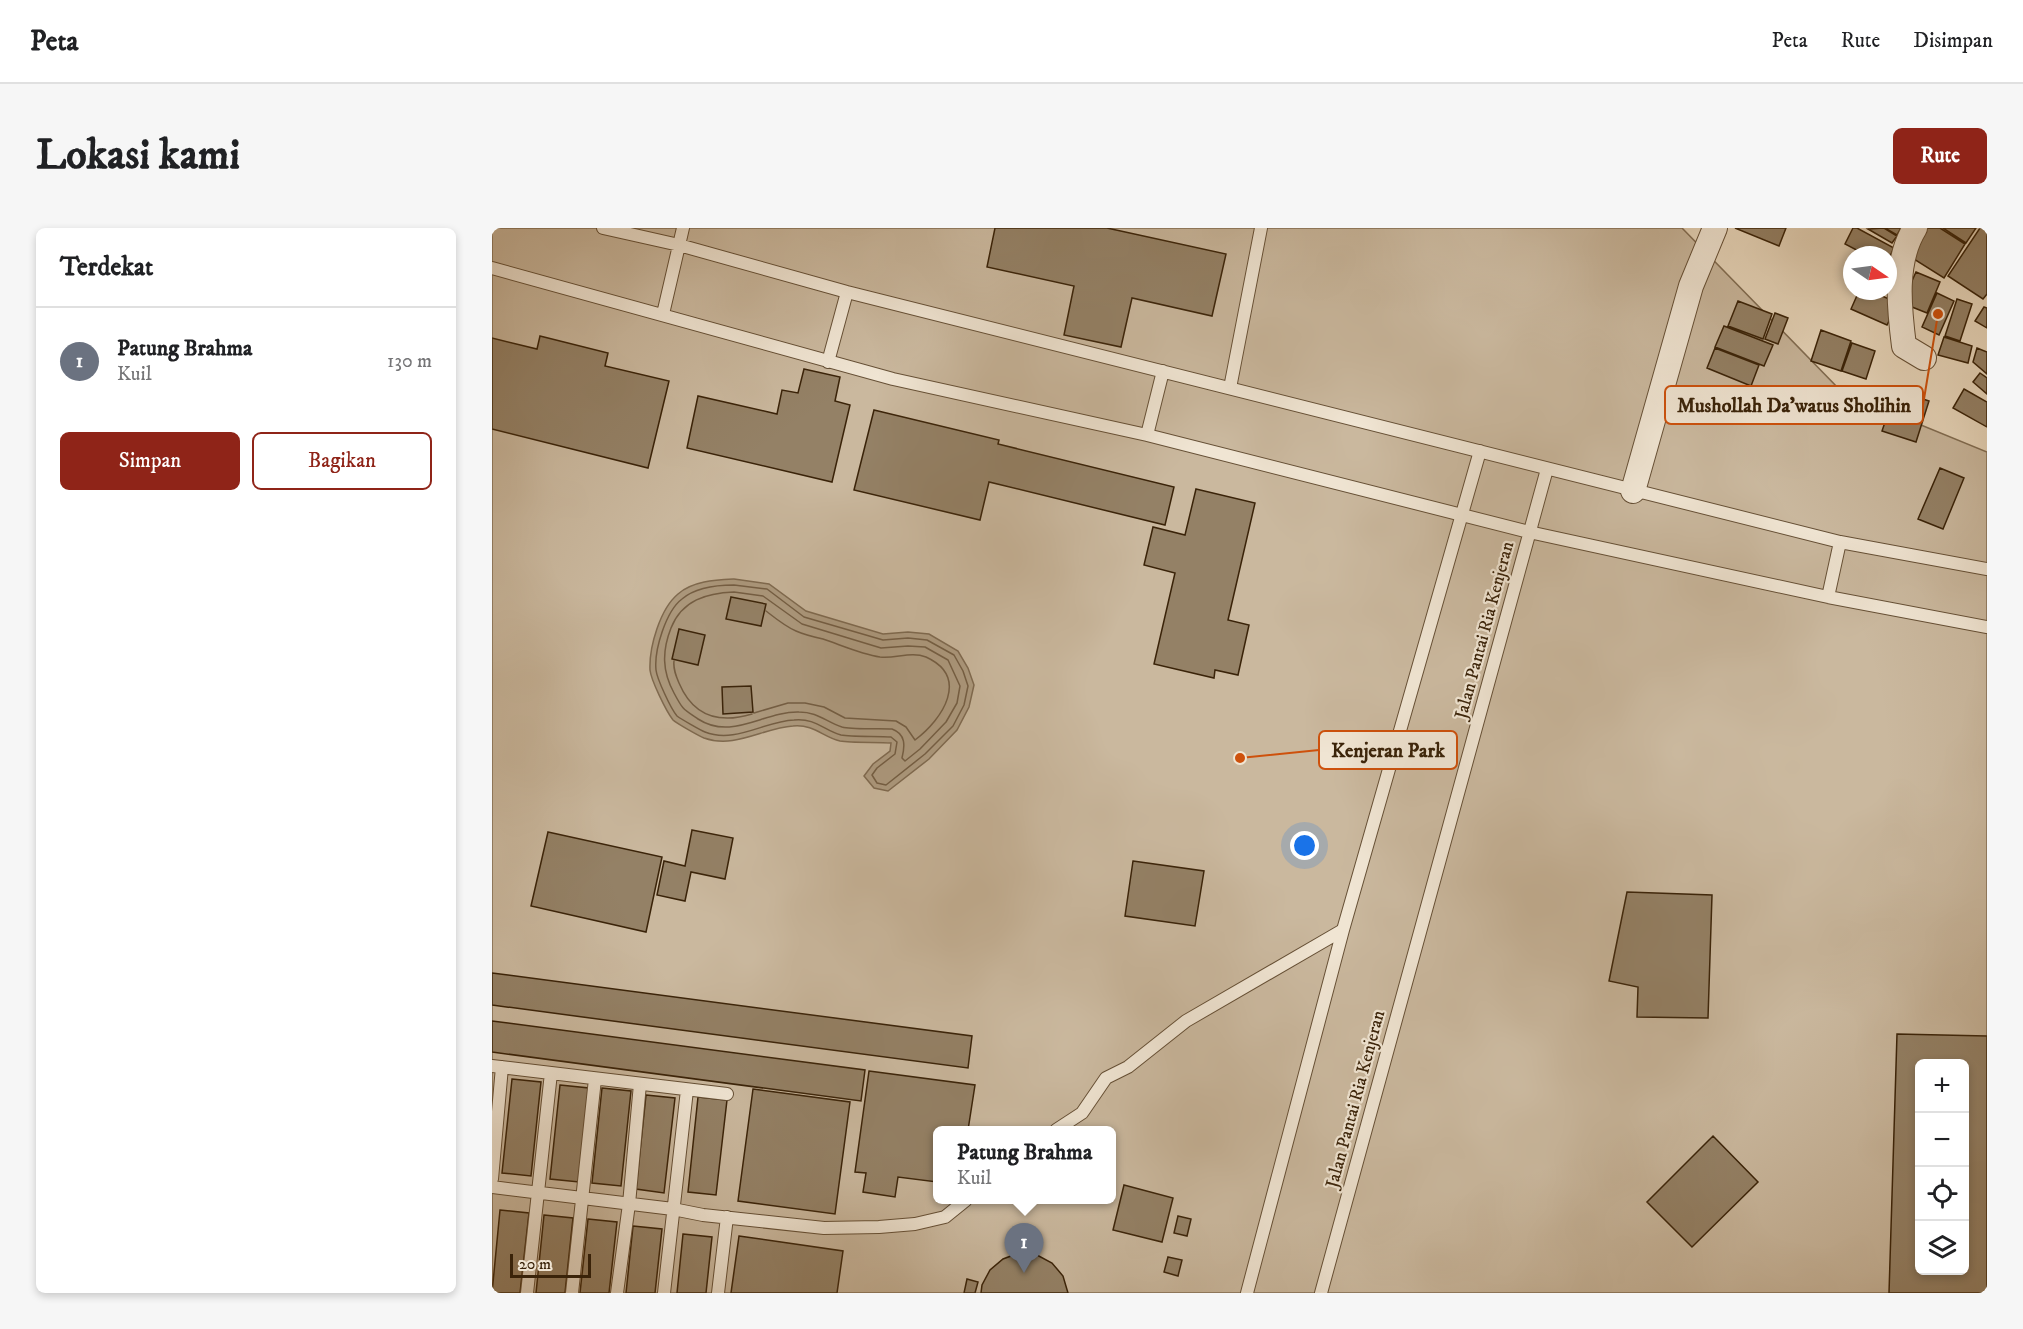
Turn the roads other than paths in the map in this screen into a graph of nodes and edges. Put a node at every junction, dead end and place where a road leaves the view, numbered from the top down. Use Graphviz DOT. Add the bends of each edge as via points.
graph roads {
  1 [pos="603,228"];
  2 [pos="683,228"];
  3 [pos="1261,228"];
  4 [pos="1715,228"];
  5 [pos="1915,228"];
  6 [pos="679,245"];
  7 [pos="492,268"];
  8 [pos="847,292"];
  9 [pos="663,314"];
  10 [pos="1923,358"];
  11 [pos="828,362"];
  12 [pos="1163,371"];
  13 [pos="1230,388"];
  14 [pos="1147,435"];
  15 [pos="1480,451"];
  16 [pos="1547,470"];
  17 [pos="1633,491"];
  18 [pos="1461,514"];
  19 [pos="1529,532"];
  20 [pos="1839,542"];
  21 [pos="1987,569"];
  22 [pos="1828,597"];
  23 [pos="1987,627"];
  24 [pos="1343,930"];
  25 [pos="497,1066"];
  26 [pos="551,1073"];
  27 [pos="595,1079"];
  28 [pos="640,1084"];
  29 [pos="687,1090"];
  30 [pos="727,1094"];
  31 [pos="1063,1126"];
  32 [pos="492,1179"];
  33 [pos="492,1187"];
  34 [pos="539,1192"];
  35 [pos="582,1197"];
  36 [pos="629,1204"];
  37 [pos="961,1204"];
  38 [pos="673,1209"];
  39 [pos="727,1217"];
  40 [pos="527,1293"];
  41 [pos="572,1293"];
  42 [pos="617,1293"];
  43 [pos="664,1293"];
  44 [pos="718,1293"];
  45 [pos="1247,1293"];
  46 [pos="1321,1293"];
  1 -- 6 [label="lane"];
  2 -- 6 [label="lane"];
  3 -- 13 [label="lane"];
  4 -- 17 [label="street" via="1691,286"];
  5 -- 10 [label="street" via="1902,255 1900,321 1904,346"];
  6 -- 8 [label="lane"];
  6 -- 9 [label="lane"];
  7 -- 9 [label="lane"];
  8 -- 11 [label="lane"];
  8 -- 12 [label="lane"];
  9 -- 11 [label="lane"];
  11 -- 14 [label="lane"];
  12 -- 13 [label="lane"];
  12 -- 14 [label="lane"];
  13 -- 15 [label="lane"];
  14 -- 18 [label="lane"];
  15 -- 16 [label="lane"];
  15 -- 18 [label="lane"];
  16 -- 17 [label="lane"];
  16 -- 19 [label="lane"];
  17 -- 20 [label="lane"];
  18 -- 19 [label="lane"];
  18 -- 24 [label="lane"];
  19 -- 22 [label="lane, Jalan Pantai Ria Kenjeran"];
  19 -- 46 [label="lane, Jalan Pantai Ria Kenjeran"];
  20 -- 21 [label="lane"];
  20 -- 22 [label="lane"];
  22 -- 23 [label="lane, Jalan Pantai Ria Kenjeran"];
  24 -- 31 [label="lane" via="1186,1022 1128,1068 1106,1078 1082,1113"];
  24 -- 45 [label="lane"];
  25 -- 26 [label="lane"];
  25 -- 32 [label="lane"];
  26 -- 27 [label="lane"];
  26 -- 34 [label="lane"];
  27 -- 28 [label="lane"];
  27 -- 35 [label="lane"];
  28 -- 29 [label="lane"];
  28 -- 36 [label="lane"];
  29 -- 30 [label="lane"];
  29 -- 38 [label="lane"];
  33 -- 34 [label="lane"];
  34 -- 35 [label="lane"];
  34 -- 40 [label="lane"];
  35 -- 36 [label="lane"];
  35 -- 41 [label="lane"];
  36 -- 38 [label="lane"];
  36 -- 42 [label="lane"];
  37 -- 39 [label="lane" via="945,1216 879,1227 824,1228"];
  38 -- 39 [label="lane"];
  38 -- 43 [label="lane"];
  39 -- 44 [label="lane"];
}
